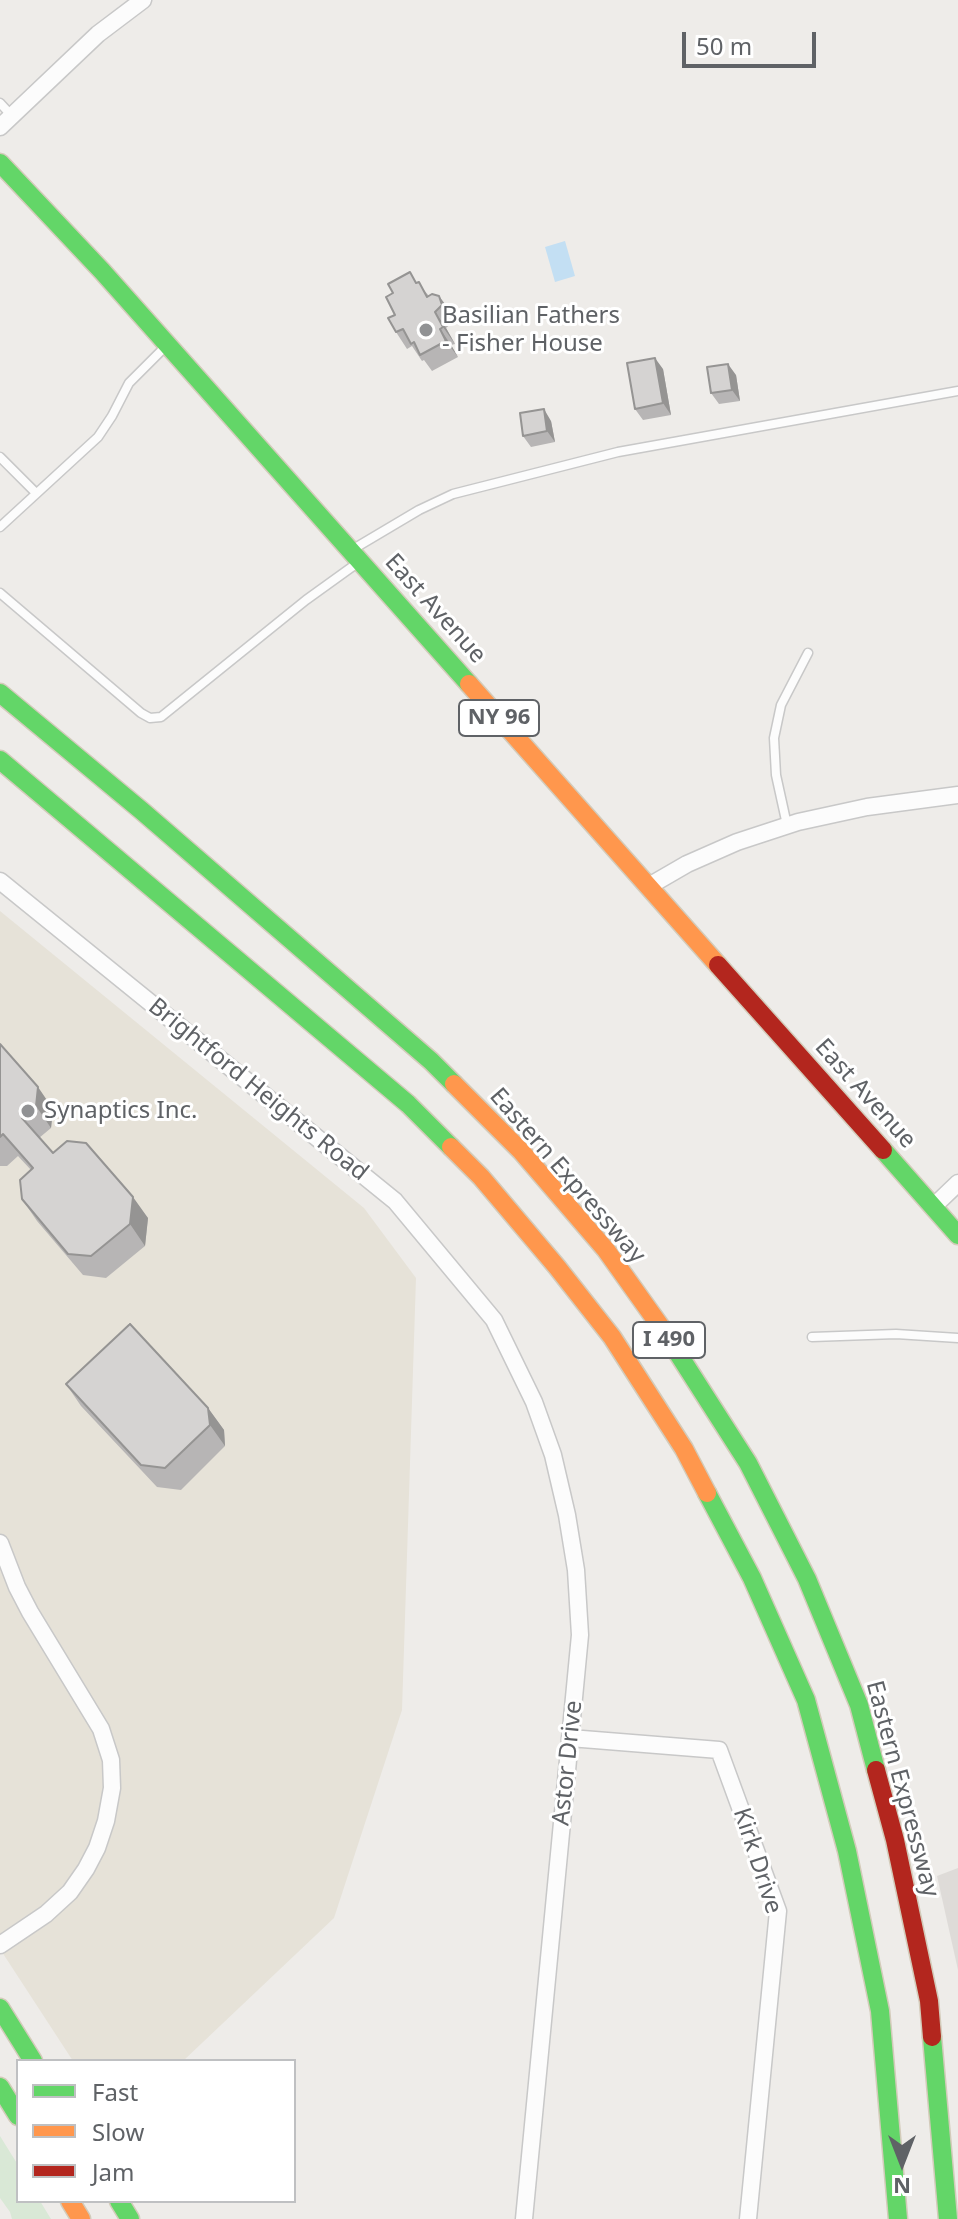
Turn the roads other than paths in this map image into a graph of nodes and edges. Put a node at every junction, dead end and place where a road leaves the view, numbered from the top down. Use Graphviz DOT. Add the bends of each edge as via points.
graph roads {
  1 [pos="143,0"];
  2 [pos="0,103"];
  3 [pos="6,121"];
  4 [pos="0,163"];
  5 [pos="167,345"];
  6 [pos="958,391"];
  7 [pos="0,457"];
  8 [pos="36,493"];
  9 [pos="0,527"];
  10 [pos="355,556"];
  11 [pos="0,593"];
  12 [pos="808,653"];
  13 [pos="0,693"];
  14 [pos="0,760"];
  15 [pos="958,795"];
  16 [pos="787,826"];
  17 [pos="0,881"];
  18 [pos="649,886"];
  19 [pos="958,1183"];
  20 [pos="934,1206"];
  21 [pos="958,1235"];
  22 [pos="494,1320"];
  23 [pos="812,1337"];
  24 [pos="958,1338"];
  25 [pos="0,1543"];
  26 [pos="570,1738"];
  27 [pos="0,1945"];
  28 [pos="0,2008"];
  29 [pos="32,2059"];
  30 [pos="0,2087"];
  31 [pos="16,2113"];
  32 [pos="898,2218"];
  33 [pos="524,2219"];
  34 [pos="748,2219"];
  35 [pos="948,2219"];
  1 -- 3 [label="street" via="98,34"];
  2 -- 3 [label="lane"];
  4 -- 5 [label="main road, East Avenue / NY 96"];
  5 -- 8 [label="lane" via="129,383 98,437"];
  5 -- 10 [label="main road, East Avenue / NY 96"];
  6 -- 10 [label="lane" via="618,452 453,494 419,510"];
  7 -- 8 [label="lane"];
  8 -- 9 [label="lane"];
  10 -- 11 [label="lane" via="161,717 141,713"];
  10 -- 18 [label="main road, East Avenue / NY 96"];
  12 -- 16 [label="lane" via="781,705 774,738"];
  13 -- 35 [label="main road, Eastern Expressway / I 490" via="431,1061 521,1151 606,1250 748,1463 807,1579 859,1705 895,1840 929,2001"];
  14 -- 32 [label="main road, I 490" via="396,1094 481,1177 612,1337 684,1449 752,1578 806,1700 847,1851 880,2011"];
  15 -- 16 [label="street" via="867,807"];
  16 -- 18 [label="street" via="699,858"];
  17 -- 22 [label="street, Brightford Heights Road" via="395,1201"];
  18 -- 20 [label="main road, East Avenue / NY 96"];
  19 -- 20 [label="street"];
  20 -- 21 [label="main road, East Avenue / NY 96"];
  22 -- 26 [label="street, Astor Drive" via="534,1402 567,1515 580,1635"];
  23 -- 24 [label="lane"];
  25 -- 27 [label="street" via="30,1612 101,1729 111,1760 112,1788 97,1848 78,1881 46,1914"];
  26 -- 33 [label="street, Astor Drive"];
  26 -- 34 [label="street, Kirk Drive" via="719,1750 778,1911"];
  28 -- 29 [label="main road"];
  30 -- 31 [label="main road"];
}
